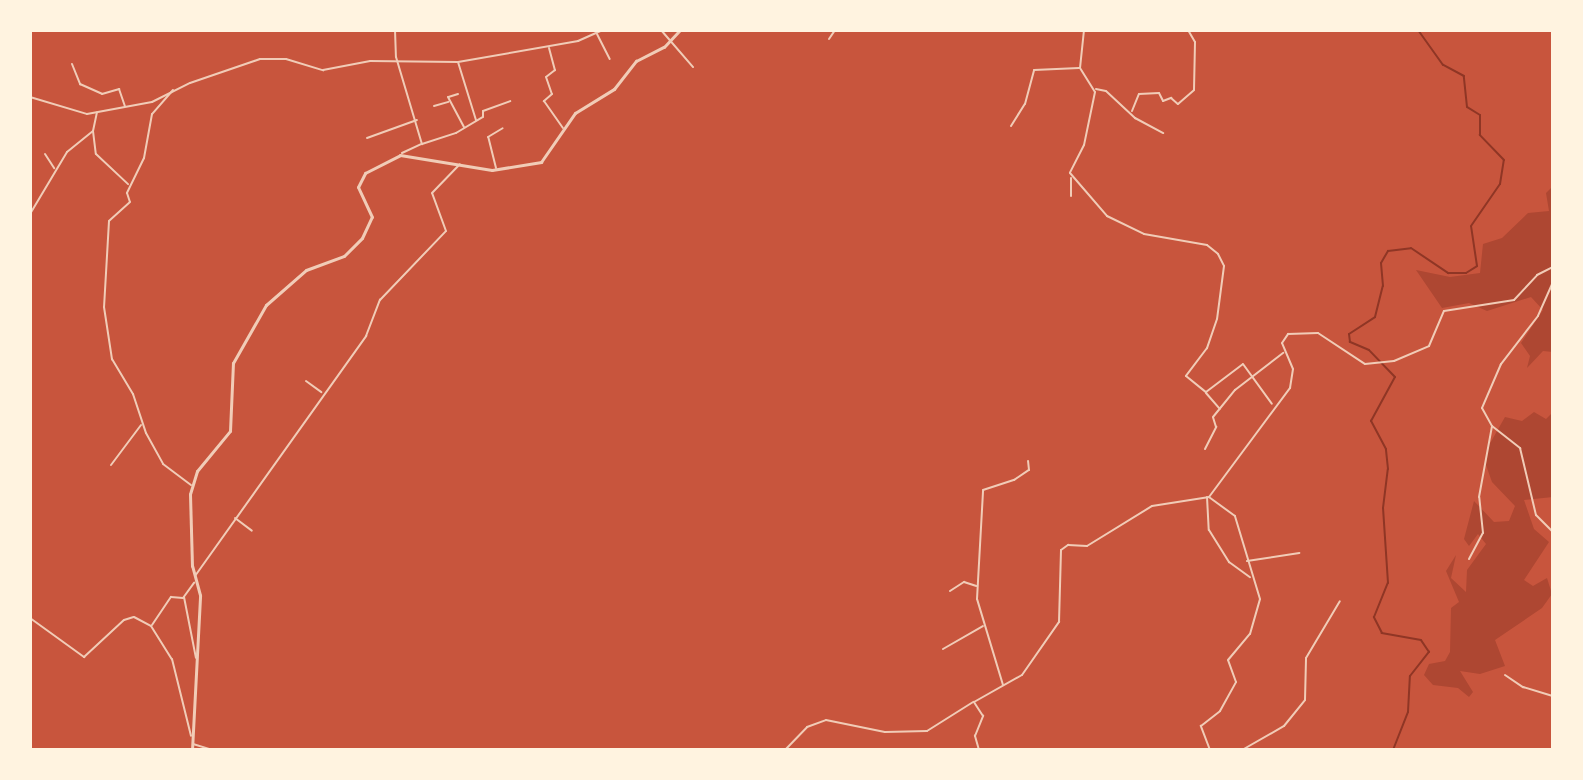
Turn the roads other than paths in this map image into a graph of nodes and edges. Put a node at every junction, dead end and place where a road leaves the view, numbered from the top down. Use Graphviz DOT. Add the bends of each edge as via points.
graph roads {
  1 [pos="395,30"];
  2 [pos="603,30"];
  3 [pos="661,30"];
  4 [pos="680,30"];
  5 [pos="835,30"];
  6 [pos="1084,30"];
  7 [pos="1188,30"];
  8 [pos="597,33"];
  9 [pos="829,39"];
  10 [pos="669,41"];
  11 [pos="549,47"];
  12 [pos="610,59"];
  13 [pos="458,62"];
  14 [pos="72,64"];
  15 [pos="400,64"];
  16 [pos="693,67"];
  17 [pos="1080,68"];
  18 [pos="1095,89"];
  19 [pos="173,90"];
  20 [pos="458,94"];
  21 [pos="30,97"];
  22 [pos="510,101"];
  23 [pos="450,102"];
  24 [pos="125,106"];
  25 [pos="434,106"];
  26 [pos="454,110"];
  27 [pos="97,111"];
  28 [pos="1132,111"];
  29 [pos="447,113"];
  30 [pos="418,120"];
  31 [pos="477,121"];
  32 [pos="1011,126"];
  33 [pos="465,128"];
  34 [pos="503,128"];
  35 [pos="564,129"];
  36 [pos="93,131"];
  37 [pos="1163,133"];
  38 [pos="367,138"];
  39 [pos="422,144"];
  40 [pos="45,154"];
  41 [pos="393,157"];
  42 [pos="460,164"];
  43 [pos="55,169"];
  44 [pos="496,170"];
  45 [pos="1073,176"];
  46 [pos="130,185"];
  47 [pos="32,195"];
  48 [pos="1071,196"];
  49 [pos="37,199"];
  50 [pos="30,214"];
  51 [pos="1553,267"];
  52 [pos="1553,282"];
  53 [pos="1284,352"];
  54 [pos="1251,379"];
  55 [pos="306,381"];
  56 [pos="1206,392"];
  57 [pos="322,393"];
  58 [pos="1273,405"];
  59 [pos="1220,409"];
  60 [pos="142,423"];
  61 [pos="1492,426"];
  62 [pos="1205,449"];
  63 [pos="1028,461"];
  64 [pos="111,465"];
  65 [pos="192,486"];
  66 [pos="1208,497"];
  67 [pos="234,517"];
  68 [pos="252,531"];
  69 [pos="1553,532"];
  70 [pos="1299,553"];
  71 [pos="1469,559"];
  72 [pos="1246,561"];
  73 [pos="1251,578"];
  74 [pos="195,579"];
  75 [pos="977,586"];
  76 [pos="950,591"];
  77 [pos="184,597"];
  78 [pos="1340,601"];
  79 [pos="30,618"];
  80 [pos="151,626"];
  81 [pos="983,626"];
  82 [pos="943,649"];
  83 [pos="197,659"];
  84 [pos="1505,675"];
  85 [pos="1004,686"];
  86 [pos="1553,696"];
  87 [pos="974,702"];
  88 [pos="192,743"];
  89 [pos="192,750"];
  90 [pos="213,750"];
  91 [pos="785,750"];
  92 [pos="979,750"];
  93 [pos="1210,750"];
  94 [pos="1242,750"];
  1 -- 15 [label="street"];
  2 -- 8 [label="street"];
  3 -- 10 [label="street"];
  4 -- 10 [label="street"];
  5 -- 9 [label="street"];
  6 -- 17 [label="street"];
  7 -- 28 [label="street" via="1195,42 1194,90 1175,104 1171,98 1163,101 1159,93 1139,94"];
  8 -- 11 [label="street"];
  8 -- 12 [label="street"];
  10 -- 16 [label="street"];
  10 -- 35 [label="street" via="636,61 618,85 583,106"];
  11 -- 13 [label="street"];
  11 -- 35 [label="street" via="555,70 546,77 552,94 544,101"];
  13 -- 15 [label="street"];
  13 -- 31 [label="street"];
  14 -- 24 [label="street" via="80,84 102,94 121,91"];
  15 -- 19 [label="street" via="370,61 323,70 265,59"];
  15 -- 30 [label="street"];
  17 -- 18 [label="street"];
  17 -- 32 [label="street" via="1034,70 1025,104"];
  18 -- 28 [label="street"];
  18 -- 45 [label="street" via="1084,145 1069,170"];
  19 -- 24 [label="street" via="152,102"];
  19 -- 46 [label="street" via="152,114 144,158"];
  20 -- 23 [label="street" via="449,95"];
  21 -- 27 [label="street" via="81,113"];
  22 -- 31 [label="street" via="483,111"];
  23 -- 25 [label="street"];
  23 -- 26 [label="street"];
  24 -- 27 [label="street"];
  26 -- 29 [label="street"];
  26 -- 33 [label="street"];
  27 -- 36 [label="street"];
  28 -- 37 [label="street"];
  30 -- 38 [label="street"];
  30 -- 39 [label="street"];
  31 -- 33 [label="street"];
  33 -- 39 [label="street"];
  34 -- 44 [label="street" via="488,137"];
  35 -- 44 [label="street" via="547,158"];
  36 -- 43 [label="street"];
  36 -- 46 [label="street" via="96,154"];
  39 -- 41 [label="street"];
  40 -- 43 [label="street"];
  41 -- 42 [label="street"];
  41 -- 65 [label="street" via="359,181 372,217 353,250 306,270 263,309 233,363 230,431 202,464"];
  42 -- 44 [label="street"];
  42 -- 57 [label="street" via="432,193 448,229 380,300 366,336"];
  43 -- 49 [label="street"];
  45 -- 48 [label="street"];
  45 -- 56 [label="street" via="1107,216 1149,236 1207,245 1223,259 1217,319 1207,348 1186,375"];
  46 -- 60 [label="street" via="130,202 109,221 106,231 104,307 112,359 133,394"];
  47 -- 49 [label="street"];
  49 -- 50 [label="street"];
  51 -- 53 [label="street" via="1514,300 1444,311 1429,346 1394,361 1348,357 1312,331 1288,334"];
  52 -- 61 [label="street" via="1538,316 1499,366 1482,407"];
  53 -- 54 [label="street"];
  53 -- 58 [label="street" via="1293,369 1292,383"];
  54 -- 56 [label="street" via="1241,363"];
  54 -- 58 [label="street"];
  54 -- 59 [label="street"];
  55 -- 57 [label="street"];
  56 -- 59 [label="street"];
  57 -- 67 [label="street"];
  58 -- 66 [label="street"];
  59 -- 62 [label="street"];
  60 -- 64 [label="street"];
  60 -- 65 [label="street" via="163,464"];
  61 -- 69 [label="street" via="1520,448 1536,515"];
  61 -- 71 [label="street" via="1479,497 1483,533"];
  63 -- 75 [label="street" via="1029,469 1014,480 983,490"];
  65 -- 74 [label="street" via="189,536"];
  66 -- 72 [label="street" via="1235,515"];
  66 -- 73 [label="street" via="1209,530 1229,562"];
  66 -- 85 [label="street" via="1152,506 1087,546 1064,547 1057,567 1059,622 1024,673"];
  67 -- 68 [label="street"];
  67 -- 74 [label="street"];
  70 -- 72 [label="street"];
  72 -- 73 [label="street"];
  73 -- 93 [label="street" via="1259,611 1240,651 1228,660 1237,678 1225,704 1201,726"];
  74 -- 77 [label="street"];
  74 -- 83 [label="street" via="200,595"];
  75 -- 76 [label="street" via="964,582"];
  75 -- 81 [label="street"];
  77 -- 80 [label="street" via="172,596"];
  77 -- 83 [label="street"];
  78 -- 94 [label="street" via="1306,658 1305,700 1284,726"];
  79 -- 80 [label="street" via="84,657 124,620 134,617"];
  80 -- 88 [label="street" via="172,659"];
  81 -- 82 [label="street"];
  81 -- 85 [label="street"];
  83 -- 88 [label="street"];
  84 -- 86 [label="street"];
  85 -- 87 [label="street"];
  87 -- 91 [label="street" via="927,731 888,732 826,720 807,727"];
  87 -- 92 [label="street" via="983,716 975,736"];
  88 -- 89 [label="street"];
  88 -- 90 [label="street"];
}
